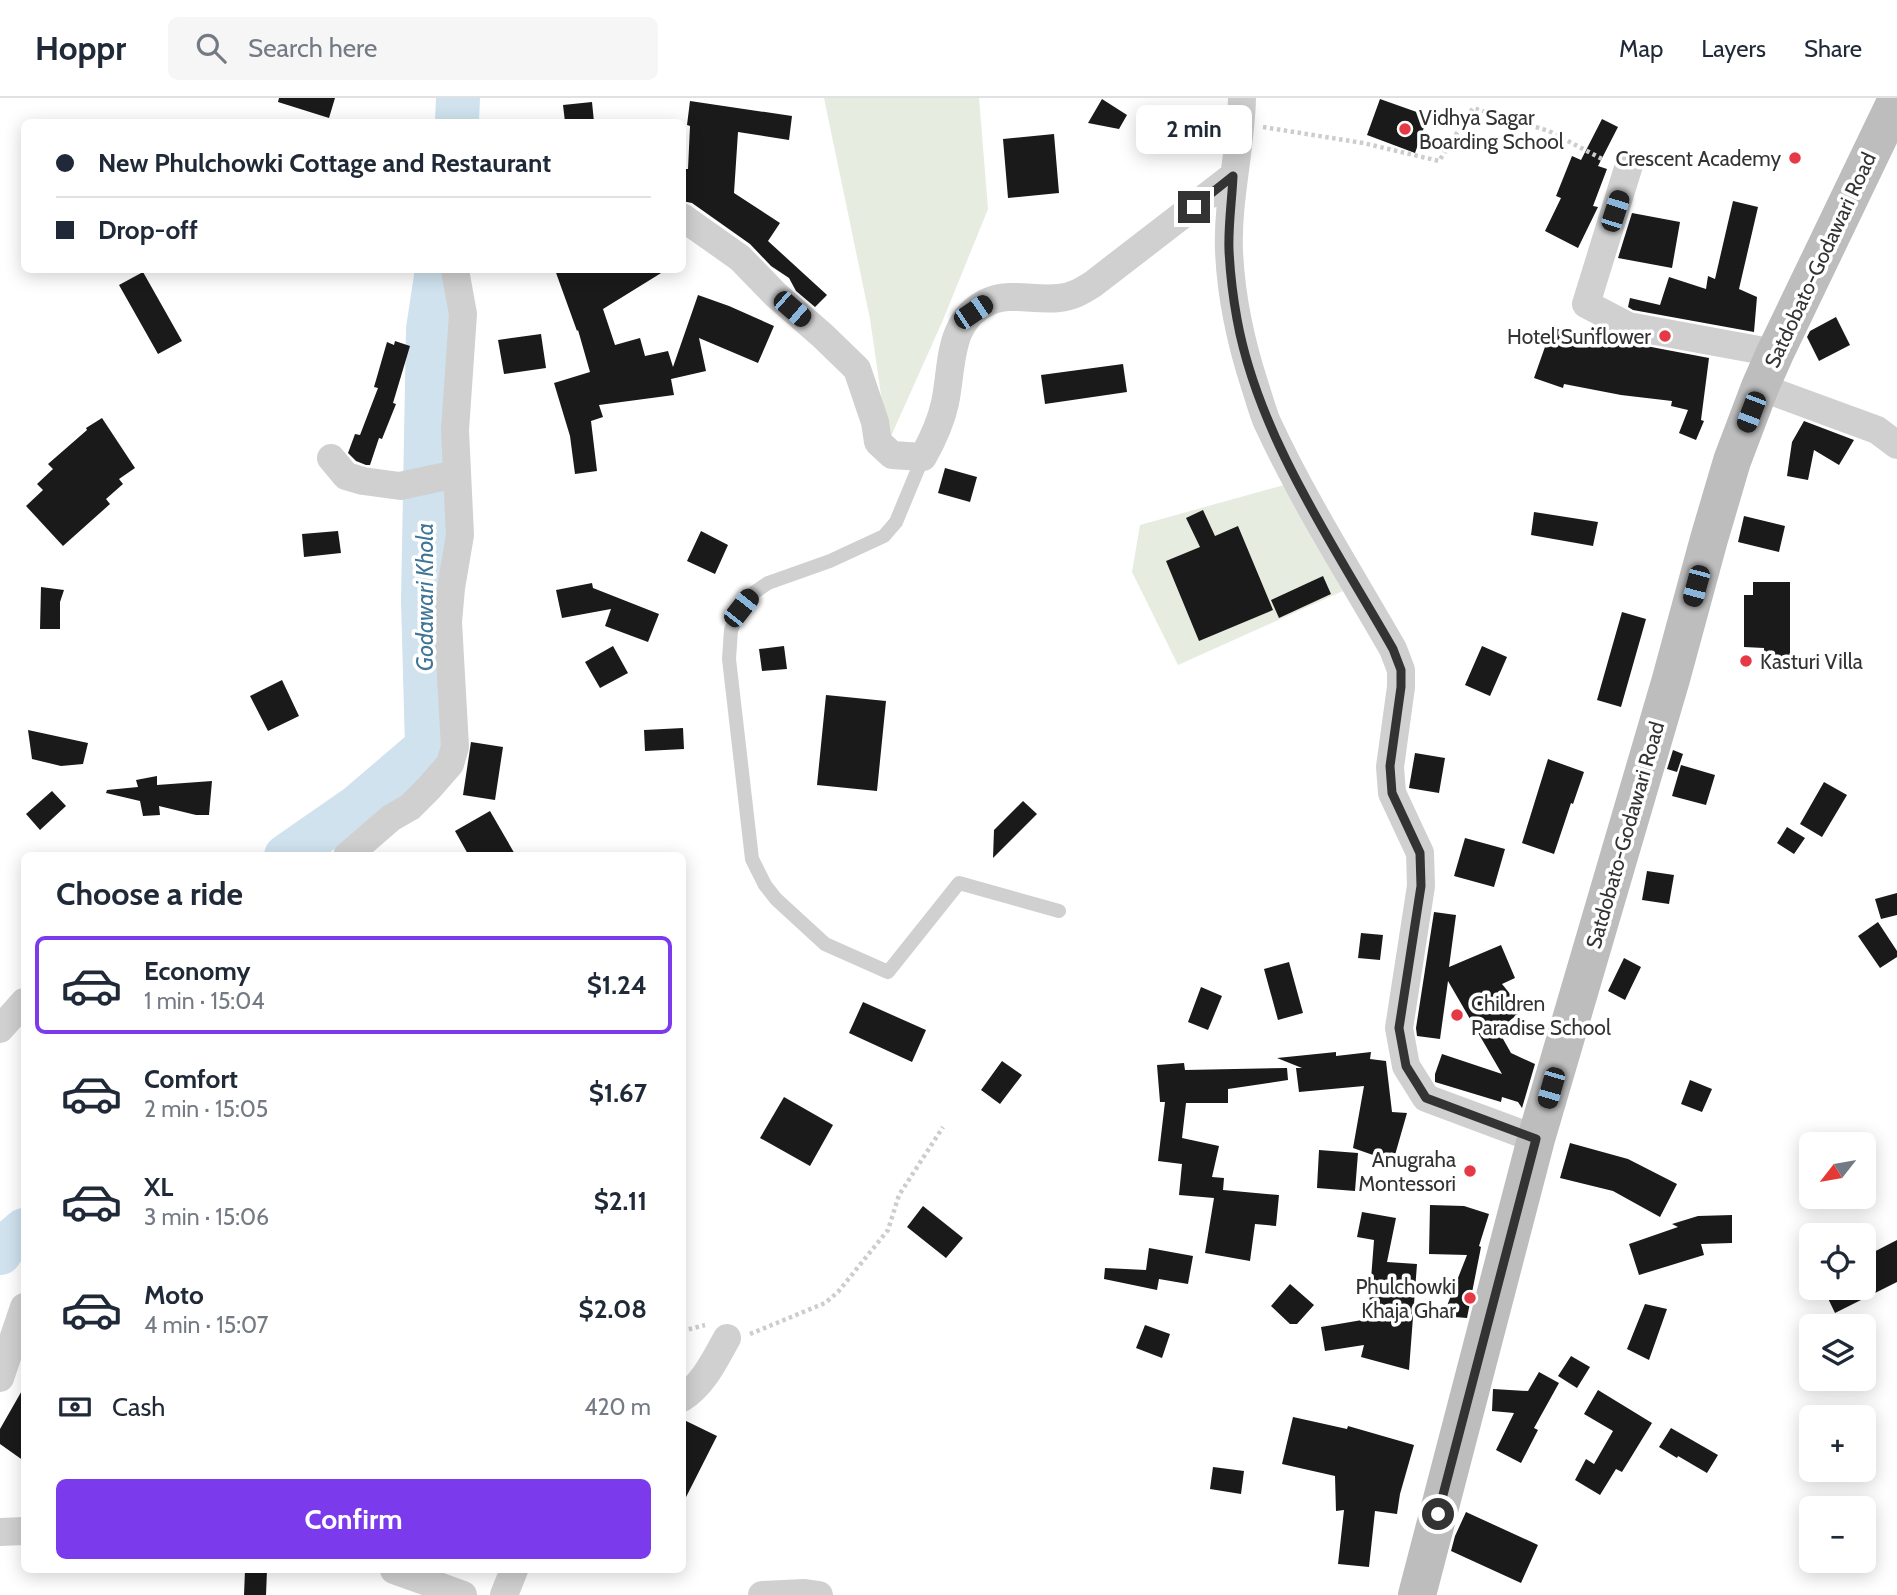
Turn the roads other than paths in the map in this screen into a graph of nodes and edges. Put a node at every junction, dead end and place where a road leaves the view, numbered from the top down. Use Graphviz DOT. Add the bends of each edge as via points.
graph roads {
  1 [pos="1897,99"];
  2 [pos="1242,111"];
  3 [pos="1629,165"];
  4 [pos="1233,176"];
  5 [pos="686,220"];
  6 [pos="456,273"];
  7 [pos="1767,370"];
  8 [pos="1897,445"];
  9 [pos="923,457"];
  10 [pos="331,458"];
  11 [pos="456,474"];
  12 [pos="352,852"];
  13 [pos="1059,911"];
  14 [pos="21,1005"];
  15 [pos="0,1029"];
  16 [pos="1536,1139"];
  17 [pos="21,1316"];
  18 [pos="727,1338"];
  19 [pos="0,1378"];
  20 [pos="686,1395"];
  21 [pos="21,1531"];
  22 [pos="0,1532"];
  23 [pos="402,1573"];
  24 [pos="513,1573"];
  25 [pos="463,1595"];
  26 [pos="504,1595"];
  27 [pos="762,1595"];
  28 [pos="819,1595"];
  29 [pos="1417,1595"];
  1 -- 7 [label="street, Satdobato-Godawari Road"];
  2 -- 4 [label="street"];
  3 -- 7 [label="street" via="1586,304 1628,326"];
  4 -- 9 [label="street" via="1076,294 1058,299 1004,297 973,312 958,330 944,405"];
  4 -- 16 [label="street" via="1229,250 1237,319 1266,420 1401,670 1390,766 1392,793 1420,853 1421,886 1399,1028 1406,1066 1426,1098"];
  5 -- 9 [label="street" via="740,258 858,369 878,442 892,455"];
  6 -- 11 [label="street" via="463,314"];
  7 -- 8 [label="street"];
  7 -- 16 [label="street, Satdobato-Godawari Road" via="1732,461"];
  9 -- 13 [label="lane" via="896,522 884,536 768,583 752,594 736,619 729,659 752,859 776,899 825,944 888,972 959,883"];
  10 -- 11 [label="street" via="346,476 400,486"];
  11 -- 12 [label="street" via="460,535 448,622 455,747 450,764 429,788"];
  14 -- 15 [label="street"];
  16 -- 29 [label="street, Satdobato-Godawari Road"];
  17 -- 19 [label="street"];
  18 -- 20 [label="street"];
  21 -- 22 [label="street"];
  23 -- 25 [label="street"];
  24 -- 26 [label="street"];
  27 -- 28 [label="street"];
}
